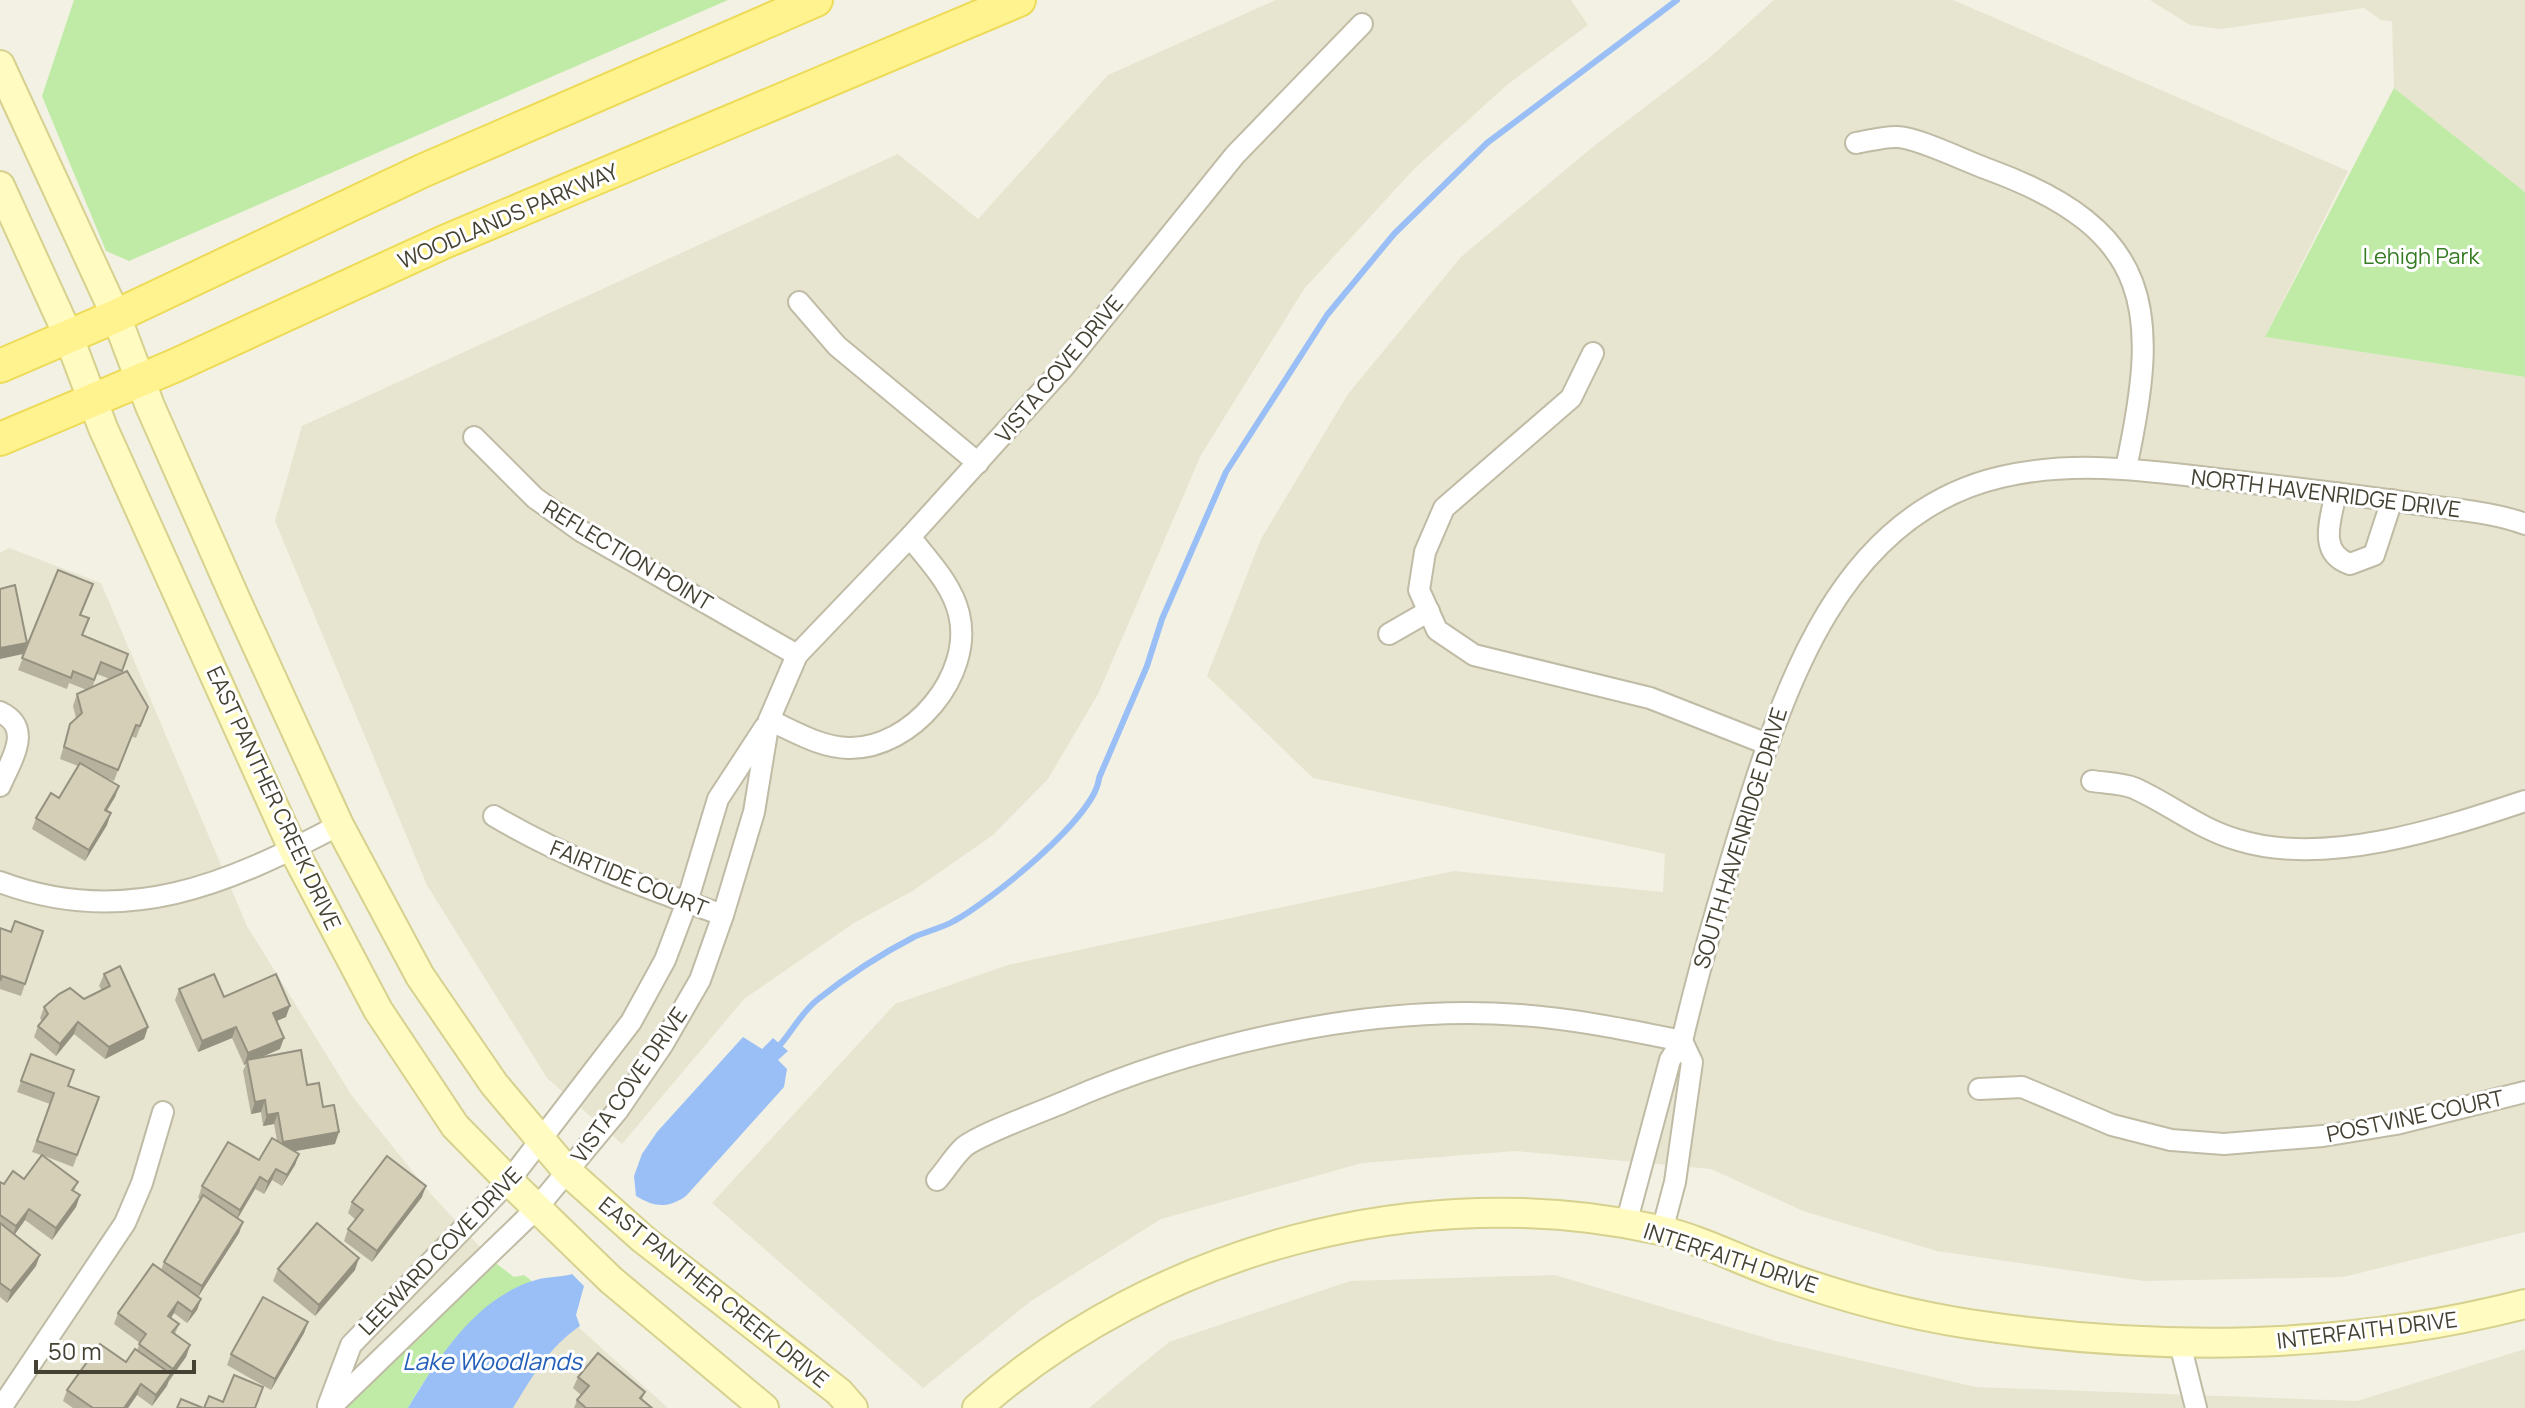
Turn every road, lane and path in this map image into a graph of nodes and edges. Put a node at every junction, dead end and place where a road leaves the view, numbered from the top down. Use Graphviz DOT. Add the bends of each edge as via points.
graph roads {
  1 [pos="816,0"];
  2 [pos="1019,0"];
  3 [pos="1362,24"];
  4 [pos="0,65"];
  5 [pos="1856,143"];
  6 [pos="0,186"];
  7 [pos="799,302"];
  8 [pos="116,316"];
  9 [pos="68,335"];
  10 [pos="1593,353"];
  11 [pos="0,366"];
  12 [pos="140,380"];
  13 [pos="92,400"];
  14 [pos="474,437"];
  15 [pos="0,439"];
  16 [pos="978,463"];
  17 [pos="2126,468"];
  18 [pos="2336,493"];
  19 [pos="2392,500"];
  20 [pos="2525,524"];
  21 [pos="910,537"];
  22 [pos="1429,611"];
  23 [pos="1389,634"];
  24 [pos="797,655"];
  25 [pos="0,712"];
  26 [pos="769,720"];
  27 [pos="1767,744"];
  28 [pos="2092,781"];
  29 [pos="0,786"];
  30 [pos="2525,801"];
  31 [pos="494,816"];
  32 [pos="339,825"];
  33 [pos="293,849"];
  34 [pos="0,882"];
  35 [pos="687,902"];
  36 [pos="723,915"];
  37 [pos="1682,1041"];
  38 [pos="1979,1089"];
  39 [pos="2525,1092"];
  40 [pos="163,1112"];
  41 [pos="542,1141"];
  42 [pos="568,1172"];
  43 [pos="937,1180"];
  44 [pos="509,1181"];
  45 [pos="536,1209"];
  46 [pos="1626,1224"];
  47 [pos="1662,1231"];
  48 [pos="2525,1304"];
  49 [pos="2180,1344"];
  50 [pos="1,1408"];
  51 [pos="328,1408"];
  52 [pos="764,1408"];
  53 [pos="853,1408"];
  54 [pos="977,1408"];
  55 [pos="2196,1408"];
  1 -- 8 [label="main road" via="422,171"];
  2 -- 12 [label="main road, WOODLANDS PARKWAY" via="444,242"];
  3 -- 16 [label="street, VISTA COVE DRIVE" via="1235,155 1063,368"];
  4 -- 8 [label="street, EAST PANTHER CREEK DRIVE"];
  5 -- 17 [label="street" via="1899,137 2010,178 2052,197 2103,235 2131,279 2144,322 2137,418"];
  6 -- 9 [label="street, EAST PANTHER CREEK DRIVE"];
  7 -- 16 [label="street" via="837,346"];
  8 -- 9 [label="main road"];
  8 -- 12 [label="street, EAST PANTHER CREEK DRIVE"];
  9 -- 11 [label="main road"];
  9 -- 13 [label="street, EAST PANTHER CREEK DRIVE"];
  10 -- 22 [label="street" via="1571,398 1444,508 1425,552 1419,590"];
  12 -- 13 [label="main road, WOODLANDS PARKWAY"];
  12 -- 32 [label="street, EAST PANTHER CREEK DRIVE"];
  13 -- 15 [label="main road, WOODLANDS PARKWAY"];
  13 -- 33 [label="street, EAST PANTHER CREEK DRIVE"];
  14 -- 24 [label="street, REFLECTION POINT" via="535,498 581,531"];
  16 -- 21 [label="street, VISTA COVE DRIVE"];
  17 -- 18 [label="street, NORTH HAVENRIDGE DRIVE"];
  17 -- 27 [label="street, SOUTH HAVENRIDGE DRIVE" via="2039,469 1998,477 1930,505 1903,523 1876,546 1830,607 1788,688"];
  18 -- 19 [label="street, NORTH HAVENRIDGE DRIVE"];
  18 -- 19 [label="street" via="2328,542 2336,556 2350,564 2374,555"];
  19 -- 20 [label="street, NORTH HAVENRIDGE DRIVE"];
  21 -- 24 [label="street, VISTA COVE DRIVE"];
  21 -- 26 [label="street" via="945,582 959,613 962,642 957,668 943,690 903,731 853,748 824,746"];
  22 -- 23 [label="street"];
  22 -- 27 [label="street" via="1437,630 1474,655 1650,698"];
  24 -- 26 [label="street, VISTA COVE DRIVE"];
  25 -- 29 [label="street" via="19,728 19,742"];
  26 -- 35 [label="street, VISTA COVE DRIVE" via="718,799"];
  26 -- 36 [label="street, VISTA COVE DRIVE" via="754,812"];
  27 -- 37 [label="street, SOUTH HAVENRIDGE DRIVE"];
  28 -- 30 [label="street" via="2132,787 2189,821 2239,841 2309,850 2382,841"];
  31 -- 35 [label="street, FAIRTIDE COURT" via="605,873"];
  32 -- 33 [label="street"];
  32 -- 41 [label="street, EAST PANTHER CREEK DRIVE" via="420,976 494,1084"];
  33 -- 34 [label="street" via="198,889 124,903 37,896"];
  33 -- 44 [label="street, EAST PANTHER CREEK DRIVE" via="378,1010 455,1126"];
  35 -- 36 [label="street, FAIRTIDE COURT"];
  35 -- 41 [label="street, VISTA COVE DRIVE" via="665,960 631,1022"];
  36 -- 42 [label="street, VISTA COVE DRIVE" via="700,980 663,1044"];
  37 -- 43 [label="street" via="1517,1015 1435,1015 1260,1038 1187,1056 1083,1094 965,1146"];
  37 -- 46 [label="street, SOUTH HAVENRIDGE DRIVE" via="1670,1060"];
  37 -- 47 [label="street, SOUTH HAVENRIDGE DRIVE" via="1692,1062 1675,1182"];
  38 -- 39 [label="street, POSTVINE COURT" via="2022,1087 2112,1125 2171,1140 2224,1144 2396,1124"];
  40 -- 50 [label="street" via="125,1223"];
  41 -- 42 [label="street, EAST PANTHER CREEK DRIVE"];
  41 -- 44 [label="street, LEEWARD COVE DRIVE"];
  42 -- 45 [label="street, VISTA COVE DRIVE"];
  42 -- 53 [label="street, EAST PANTHER CREEK DRIVE"];
  44 -- 45 [label="street, EAST PANTHER CREEK DRIVE"];
  44 -- 51 [label="street, LEEWARD COVE DRIVE" via="351,1345"];
  45 -- 51 [label="street, LEEWARD COVE DRIVE"];
  45 -- 52 [label="street, EAST PANTHER CREEK DRIVE" via="611,1280"];
  46 -- 47 [label="street, INTERFAITH DRIVE"];
  46 -- 54 [label="street, INTERFAITH DRIVE" via="1504,1214 1426,1218 1291,1239 1189,1274 1078,1330 1039,1355"];
  47 -- 49 [label="street, INTERFAITH DRIVE" via="1830,1290 1967,1324"];
  48 -- 49 [label="street, INTERFAITH DRIVE" via="2338,1338"];
  49 -- 55 [label="street"];
}
